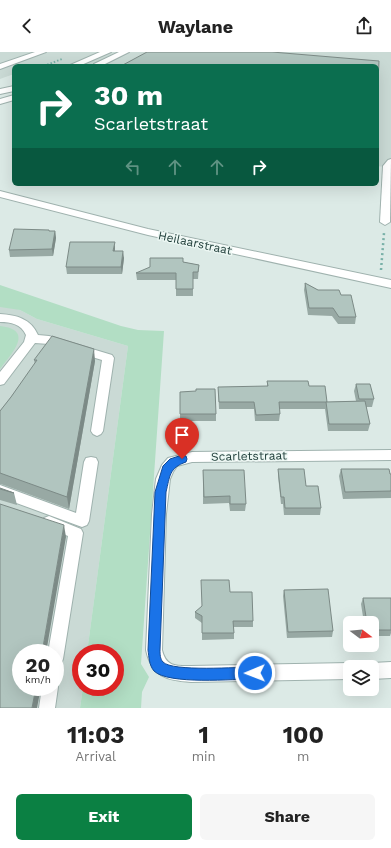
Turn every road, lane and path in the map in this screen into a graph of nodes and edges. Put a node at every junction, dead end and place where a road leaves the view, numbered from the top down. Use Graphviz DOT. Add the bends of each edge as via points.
graph roads {
  1 [pos="42,52"];
  2 [pos="107,52"];
  3 [pos="125,52"];
  4 [pos="77,64"];
  5 [pos="98,64"];
  6 [pos="0,67"];
  7 [pos="12,89"];
  8 [pos="0,92"];
  9 [pos="12,98"];
  10 [pos="0,102"];
  11 [pos="391,162"];
  12 [pos="0,194"];
  13 [pos="384,222"];
  14 [pos="380,282"];
  15 [pos="391,284"];
  16 [pos="0,318"];
  17 [pos="31,339"];
  18 [pos="0,381"];
  19 [pos="97,431"];
  20 [pos="391,455"];
  21 [pos="91,462"];
  22 [pos="0,491"];
  23 [pos="12,510"];
  24 [pos="58,644"];
  25 [pos="391,670"];
  26 [pos="343,671"];
  27 [pos="379,671"];
  28 [pos="49,696"];
  29 [pos="47,708"];
  1 -- 6 [label="street"];
  2 -- 4 [label="street"];
  3 -- 5 [label="street"];
  7 -- 8 [label="street"];
  9 -- 10 [label="street"];
  11 -- 13 [label="street" via="388,166"];
  12 -- 14 [label="street, Heilaarstraat" via="148,232"];
  13 -- 14 [label="path"];
  14 -- 15 [label="street, Heilaarstraat"];
  16 -- 17 [label="street" via="12,318 22,323 29,328"];
  17 -- 18 [label="street"];
  17 -- 19 [label="street" via="49,340 108,358"];
  20 -- 26 [label="street, Scarletstraat" via="192,457 173,462 163,479 159,514 154,650 155,660 159,666 173,672 191,674"];
  21 -- 22 [label="street" via="82,520"];
  23 -- 24 [label="street" via="76,533"];
  25 -- 27 [label="street"];
  28 -- 29 [label="street"];
}
